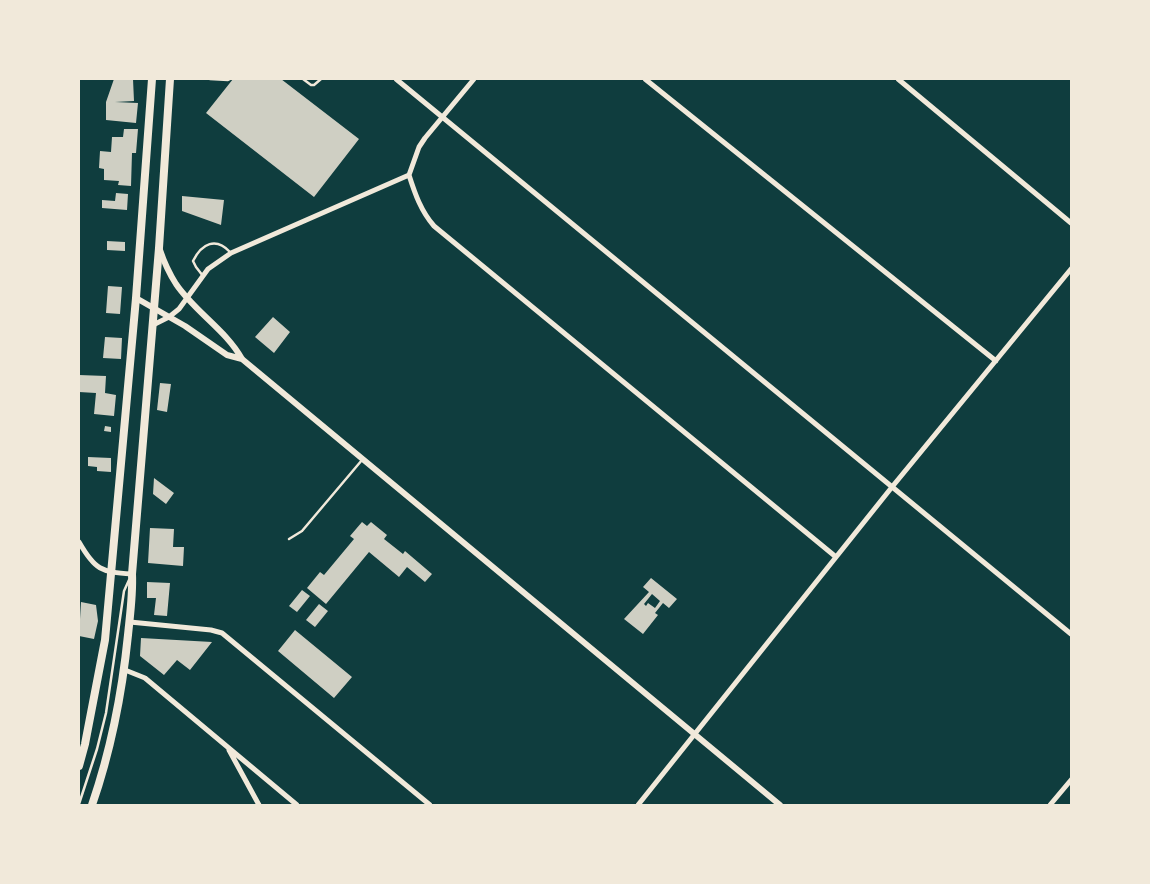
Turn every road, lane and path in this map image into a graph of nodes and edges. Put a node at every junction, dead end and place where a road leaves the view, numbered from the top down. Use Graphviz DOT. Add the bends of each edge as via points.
graph roads {
  1 [pos="146,79"];
  2 [pos="152,79"];
  3 [pos="170,79"];
  4 [pos="210,79"];
  5 [pos="230,79"];
  6 [pos="303,79"];
  7 [pos="321,79"];
  8 [pos="396,79"];
  9 [pos="474,79"];
  10 [pos="645,79"];
  11 [pos="898,79"];
  12 [pos="151,88"];
  13 [pos="442,117"];
  14 [pos="409,175"];
  15 [pos="1071,223"];
  16 [pos="159,248"];
  17 [pos="231,253"];
  18 [pos="1071,269"];
  19 [pos="202,276"];
  20 [pos="136,298"];
  21 [pos="187,298"];
  22 [pos="154,307"];
  23 [pos="169,317"];
  24 [pos="152,325"];
  25 [pos="242,360"];
  26 [pos="996,361"];
  27 [pos="363,459"];
  28 [pos="892,487"];
  29 [pos="289,539"];
  30 [pos="79,542"];
  31 [pos="836,557"];
  32 [pos="112,572"];
  33 [pos="132,574"];
  34 [pos="130,622"];
  35 [pos="1071,634"];
  36 [pos="125,670"];
  37 [pos="695,735"];
  38 [pos="228,747"];
  39 [pos="79,766"];
  40 [pos="1071,780"];
  41 [pos="79,804"];
  42 [pos="92,805"];
  43 [pos="259,805"];
  44 [pos="297,805"];
  45 [pos="430,805"];
  46 [pos="638,805"];
  47 [pos="780,805"];
  48 [pos="1050,805"];
  1 -- 12 [label="street"];
  2 -- 12 [label="main road"];
  3 -- 16 [label="main road"];
  4 -- 5 [label="lane"];
  6 -- 7 [label="lane" via="314,85"];
  8 -- 13 [label="street"];
  9 -- 13 [label="street"];
  10 -- 26 [label="street"];
  11 -- 15 [label="street"];
  12 -- 20 [label="main road"];
  13 -- 14 [label="street" via="419,147"];
  13 -- 28 [label="street"];
  14 -- 17 [label="street"];
  14 -- 31 [label="street" via="420,205 434,226"];
  16 -- 21 [label="street" via="168,271"];
  16 -- 22 [label="main road"];
  17 -- 19 [label="street"];
  17 -- 19 [label="lane" via="223,244 203,247 193,261"];
  18 -- 26 [label="street"];
  19 -- 21 [label="street"];
  20 -- 22 [label="street"];
  20 -- 32 [label="main road"];
  21 -- 23 [label="street"];
  21 -- 25 [label="street" via="234,346"];
  22 -- 23 [label="street"];
  22 -- 24 [label="main road"];
  23 -- 24 [label="street"];
  23 -- 25 [label="street" via="227,355"];
  24 -- 33 [label="main road"];
  25 -- 27 [label="street"];
  26 -- 28 [label="street"];
  27 -- 29 [label="lane" via="302,531"];
  27 -- 37 [label="street"];
  28 -- 31 [label="street"];
  28 -- 35 [label="street"];
  30 -- 32 [label="street" via="92,561 102,570"];
  31 -- 37 [label="street"];
  32 -- 33 [label="street"];
  32 -- 39 [label="main road" via="101,666"];
  33 -- 34 [label="main road"];
  33 -- 41 [label="lane" via="124,591 106,713"];
  34 -- 36 [label="main road"];
  34 -- 45 [label="street" via="222,633"];
  36 -- 38 [label="street" via="145,678"];
  36 -- 42 [label="main road" via="113,737"];
  37 -- 46 [label="street"];
  37 -- 47 [label="street"];
  38 -- 43 [label="street"];
  38 -- 44 [label="street"];
  40 -- 48 [label="street"];
}
